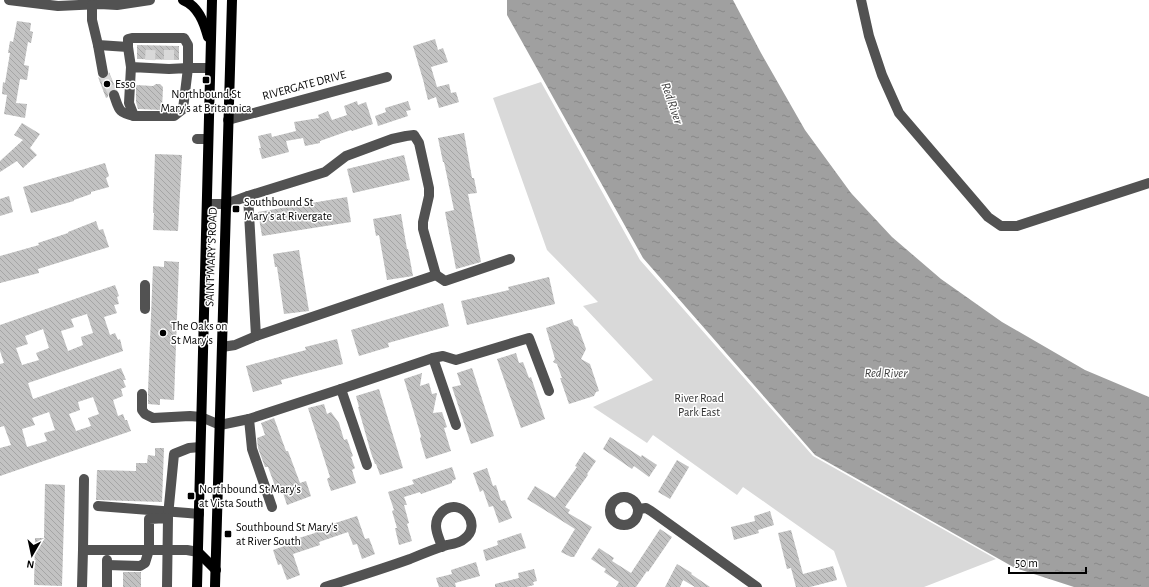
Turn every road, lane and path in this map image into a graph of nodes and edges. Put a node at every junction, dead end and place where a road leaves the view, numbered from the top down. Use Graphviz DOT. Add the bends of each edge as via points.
graph roads {
  1 [pos="9,0"];
  2 [pos="150,0"];
  3 [pos="183,0"];
  4 [pos="212,0"];
  5 [pos="232,0"];
  6 [pos="861,0"];
  7 [pos="70,3"];
  8 [pos="101,3"];
  9 [pos="98,45"];
  10 [pos="128,47"];
  11 [pos="211,49"];
  12 [pos="130,67"];
  13 [pos="188,68"];
  14 [pos="210,68"];
  15 [pos="104,73"];
  16 [pos="387,77"];
  17 [pos="114,95"];
  18 [pos="134,116"];
  19 [pos="228,120"];
  20 [pos="197,140"];
  21 [pos="208,140"];
  22 [pos="1149,183"];
  23 [pos="248,196"];
  24 [pos="206,204"];
  25 [pos="226,204"];
  26 [pos="510,259"];
  27 [pos="436,275"];
  28 [pos="145,285"];
  29 [pos="145,309"];
  30 [pos="256,336"];
  31 [pos="222,347"];
  32 [pos="432,358"];
  33 [pos="341,389"];
  34 [pos="549,391"];
  35 [pos="142,394"];
  36 [pos="201,417"];
  37 [pos="249,419"];
  38 [pos="220,425"];
  39 [pos="456,425"];
  40 [pos="200,447"];
  41 [pos="367,465"];
  42 [pos="84,479"];
  43 [pos="98,506"];
  44 [pos="272,507"];
  45 [pos="638,509"];
  46 [pos="199,514"];
  47 [pos="169,515"];
  48 [pos="442,547"];
  49 [pos="83,550"];
  50 [pos="107,550"];
  51 [pos="149,550"];
  52 [pos="168,550"];
  53 [pos="198,552"];
  54 [pos="107,565"];
  55 [pos="216,570"];
  56 [pos="82,587"];
  57 [pos="107,587"];
  58 [pos="167,587"];
  59 [pos="197,587"];
  60 [pos="215,587"];
  61 [pos="325,587"];
  62 [pos="758,587"];
  1 -- 7 [label="street" via="45,5"];
  2 -- 8 [label="street" via="117,6"];
  3 -- 11 [label="main road" via="200,14"];
  4 -- 11 [label="main road, SAINT MARY'S ROAD"];
  5 -- 19 [label="main road, SAINT MARY'S ROAD"];
  6 -- 22 [label="street" via="869,36 882,75 899,113 988,217 1002,226 1017,226"];
  7 -- 8 [label="street"];
  8 -- 9 [label="street" via="92,20"];
  9 -- 10 [label="street"];
  9 -- 15 [label="street"];
  10 -- 12 [label="street"];
  10 -- 13 [label="street" via="128,39 132,38 170,42 184,38 188,45"];
  11 -- 14 [label="main road, SAINT MARY'S ROAD"];
  12 -- 13 [label="street" via="169,64"];
  12 -- 18 [label="street" via="129,103"];
  13 -- 14 [label="street"];
  13 -- 18 [label="street" via="183,109 174,116"];
  14 -- 21 [label="main road, SAINT MARY'S ROAD"];
  16 -- 19 [label="street, RIVERGATE DRIVE"];
  17 -- 18 [label="street" via="120,111"];
  19 -- 25 [label="main road, SAINT MARY'S ROAD"];
  20 -- 21 [label="street"];
  21 -- 24 [label="main road, SAINT MARY'S ROAD"];
  23 -- 25 [label="street"];
  23 -- 27 [label="street" via="325,172 346,156 392,139 414,135 419,143 429,188 423,229"];
  23 -- 30 [label="street"];
  24 -- 25 [label="street"];
  24 -- 36 [label="main road, SAINT MARY'S ROAD"];
  25 -- 31 [label="main road, SAINT MARY'S ROAD"];
  26 -- 27 [label="street" via="446,282"];
  27 -- 30 [label="street"];
  28 -- 29 [label="street"];
  30 -- 31 [label="street" via="235,345"];
  31 -- 38 [label="main road, SAINT MARY'S ROAD"];
  32 -- 33 [label="street"];
  32 -- 34 [label="street" via="443,356 456,360 529,338"];
  32 -- 39 [label="street"];
  33 -- 37 [label="street"];
  33 -- 41 [label="street"];
  35 -- 36 [label="street" via="142,410 153,418"];
  36 -- 38 [label="street"];
  36 -- 40 [label="main road, SAINT MARY'S ROAD"];
  37 -- 38 [label="street"];
  37 -- 44 [label="street" via="252,449"];
  38 -- 55 [label="main road, SAINT MARY'S ROAD"];
  40 -- 46 [label="main road, SAINT MARY'S ROAD"];
  40 -- 47 [label="street" via="174,454"];
  42 -- 49 [label="street"];
  43 -- 47 [label="street"];
  45 -- 62 [label="street" via="646,508 651,511"];
  46 -- 47 [label="street"];
  46 -- 53 [label="main road, SAINT MARY'S ROAD"];
  47 -- 51 [label="street" via="149,519"];
  47 -- 52 [label="street"];
  48 -- 61 [label="street"];
  49 -- 50 [label="street"];
  49 -- 56 [label="street"];
  50 -- 51 [label="street"];
  50 -- 54 [label="street"];
  51 -- 52 [label="street"];
  51 -- 54 [label="street" via="145,563 140,566"];
  52 -- 53 [label="street"];
  52 -- 58 [label="street"];
  53 -- 55 [label="main road"];
  53 -- 59 [label="main road, SAINT MARY'S ROAD"];
  54 -- 57 [label="street"];
  55 -- 60 [label="main road, SAINT MARY'S ROAD"];
}
